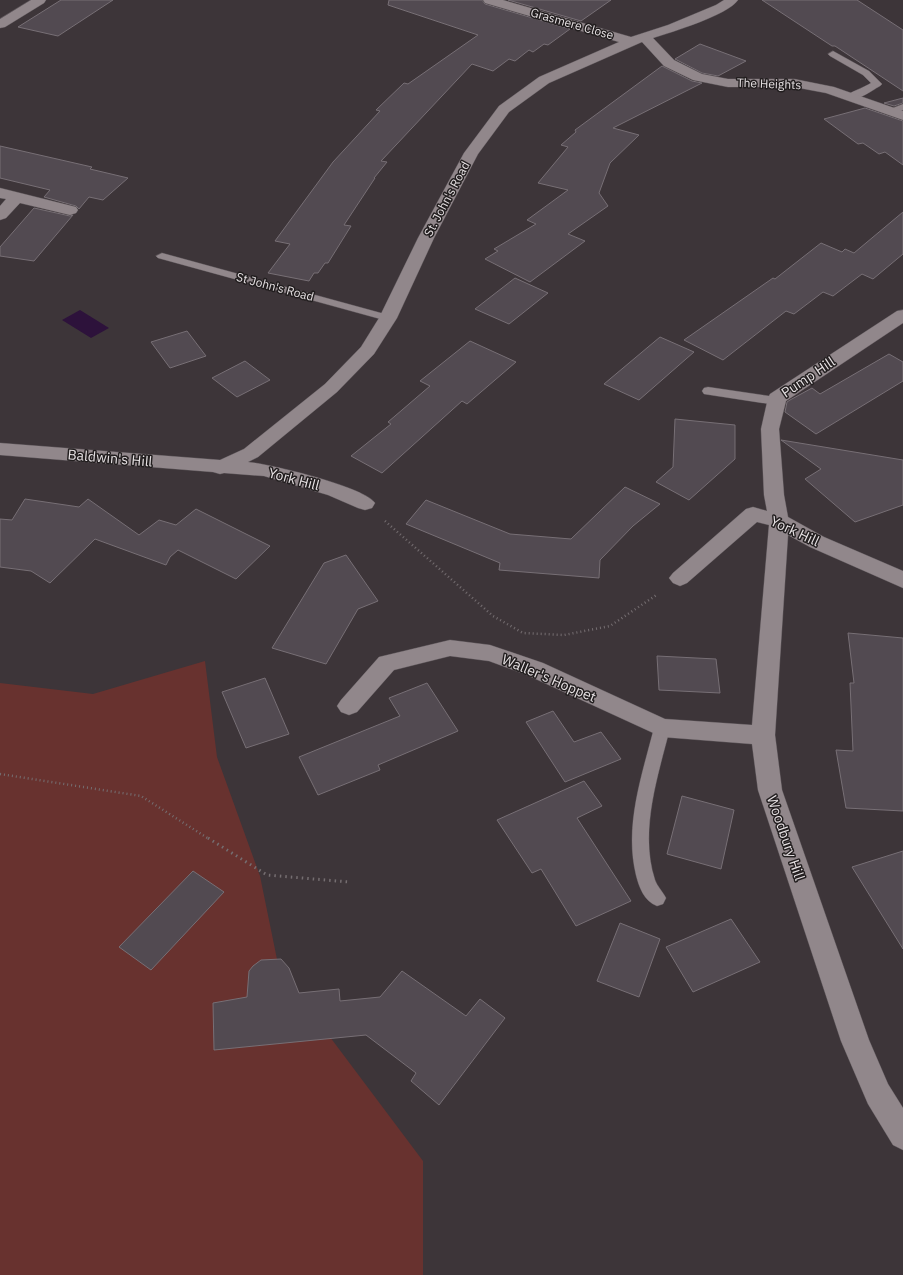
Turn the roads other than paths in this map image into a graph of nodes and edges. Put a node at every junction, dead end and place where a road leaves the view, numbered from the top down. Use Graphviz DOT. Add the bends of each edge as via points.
graph roads {
  1 [pos="40,0"];
  2 [pos="489,0"];
  3 [pos="732,0"];
  4 [pos="0,24"];
  5 [pos="638,39"];
  6 [pos="833,54"];
  7 [pos="849,97"];
  8 [pos="899,112"];
  9 [pos="0,193"];
  10 [pos="17,197"];
  11 [pos="70,210"];
  12 [pos="0,215"];
  13 [pos="162,256"];
  14 [pos="903,315"];
  15 [pos="388,318"];
  16 [pos="708,391"];
  17 [pos="776,402"];
  18 [pos="0,449"];
  19 [pos="220,468"];
  20 [pos="365,503"];
  21 [pos="779,521"];
  22 [pos="680,578"];
  23 [pos="903,580"];
  24 [pos="350,706"];
  25 [pos="662,728"];
  26 [pos="763,735"];
  27 [pos="657,898"];
  28 [pos="903,1135"];
  1 -- 4 [label="street"];
  2 -- 5 [label="street, Grasmere Close"];
  3 -- 5 [label="street, St. John's Road" via="720,8 673,28"];
  5 -- 7 [label="street, The Heights" via="669,63 698,77 728,83 794,83"];
  5 -- 15 [label="street, St. John's Road" via="544,80 504,109 471,153 426,238"];
  6 -- 7 [label="lane" via="866,73 877,84"];
  7 -- 8 [label="street, The Heights"];
  9 -- 10 [label="street"];
  10 -- 11 [label="street"];
  10 -- 12 [label="street"];
  13 -- 15 [label="lane, St John's Road"];
  14 -- 17 [label="street, Pump Hill" via="777,398"];
  15 -- 19 [label="street, St. John's Road" via="368,350 331,388 251,453"];
  16 -- 17 [label="lane"];
  17 -- 21 [label="street, Pump Hill" via="770,429 774,495"];
  18 -- 19 [label="street, Baldwin's Hill"];
  19 -- 20 [label="street, York Hill" via="264,470 335,490"];
  21 -- 22 [label="street, York Hill" via="753,514"];
  21 -- 23 [label="street, York Hill" via="817,542"];
  21 -- 26 [label="street, Woodbury Hill"];
  24 -- 25 [label="street, Waller's Hoppet" via="387,663 450,648 490,653 534,668"];
  25 -- 26 [label="street, Waller's Hoppet"];
  25 -- 27 [label="lane" via="646,792 640,837 647,885"];
  26 -- 28 [label="street, Woodbury Hill" via="770,790 855,1041 878,1094"];
}
